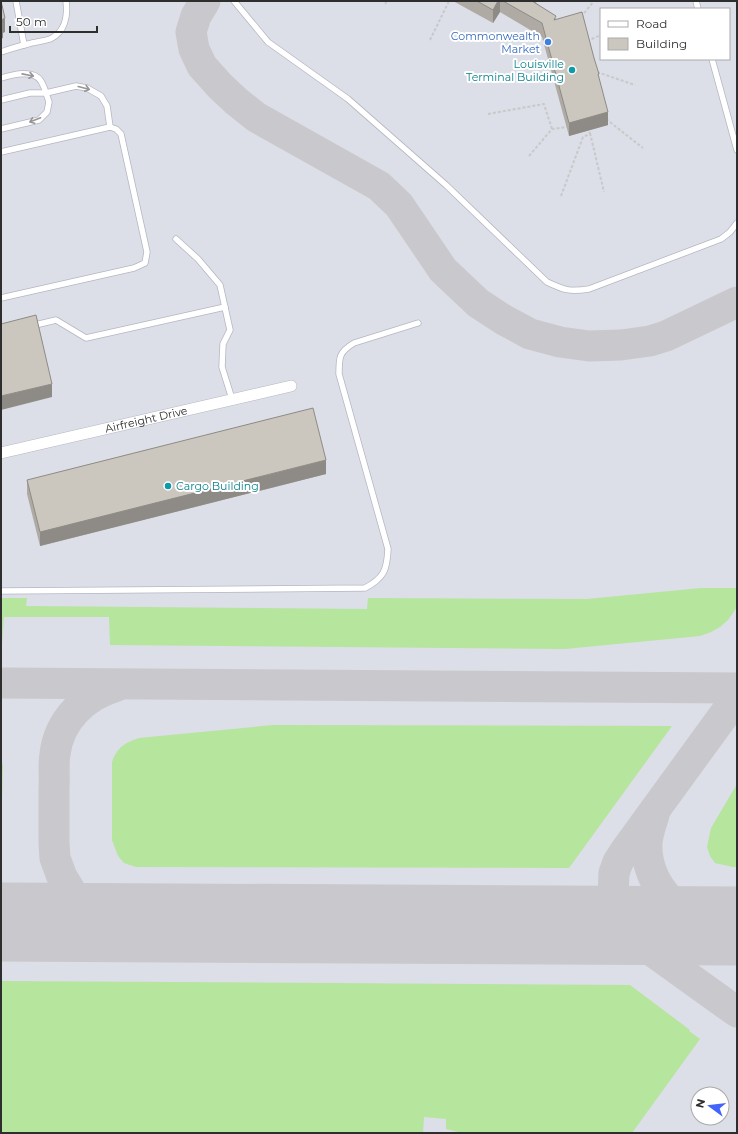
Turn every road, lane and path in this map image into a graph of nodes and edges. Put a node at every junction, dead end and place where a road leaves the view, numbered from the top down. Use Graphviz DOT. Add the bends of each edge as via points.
graph roads {
  1 [pos="16,1"];
  2 [pos="66,1"];
  3 [pos="234,1"];
  4 [pos="387,1"];
  5 [pos="449,1"];
  6 [pos="594,1"];
  7 [pos="385,4"];
  8 [pos="580,18"];
  9 [pos="600,35"];
  10 [pos="430,40"];
  11 [pos="586,41"];
  12 [pos="24,45"];
  13 [pos="1,52"];
  14 [pos="712,60"];
  15 [pos="594,71"];
  16 [pos="1,78"];
  17 [pos="635,85"];
  18 [pos="46,93"];
  19 [pos="1,100"];
  20 [pos="488,114"];
  21 [pos="606,119"];
  22 [pos="110,127"];
  23 [pos="567,127"];
  24 [pos="1,129"];
  25 [pos="552,129"];
  26 [pos="643,148"];
  27 [pos="737,150"];
  28 [pos="1,152"];
  29 [pos="529,156"];
  30 [pos="604,192"];
  31 [pos="561,196"];
  32 [pos="737,223"];
  33 [pos="176,239"];
  34 [pos="1,298"];
  35 [pos="225,307"];
  36 [pos="418,323"];
  37 [pos="24,327"];
  38 [pos="291,386"];
  39 [pos="232,399"];
  40 [pos="1,453"];
  41 [pos="1,591"];
  1 -- 12 [label="lane"];
  2 -- 12 [label="lane" via="66,20 60,31 51,38"];
  3 -- 32 [label="lane" via="268,42 348,99 446,185 547,282 557,287 568,291 588,289 721,239"];
  4 -- 7 [label="path"];
  5 -- 10 [label="path"];
  6 -- 8 [label="path"];
  9 -- 11 [label="path"];
  12 -- 13 [label="lane"];
  14 -- 27 [label="lane"];
  15 -- 17 [label="path"];
  16 -- 18 [label="lane, one-way" via="31,74 40,80"];
  18 -- 19 [label="lane" via="30,93"];
  18 -- 22 [label="lane, one-way" via="76,86 87,88 101,96 107,106"];
  18 -- 24 [label="lane, one-way" via="49,102 47,112 39,120"];
  20 -- 25 [label="path" via="544,104"];
  21 -- 26 [label="path"];
  22 -- 28 [label="lane"];
  22 -- 34 [label="lane" via="121,134 147,252 145,263 134,268"];
  23 -- 25 [label="path"];
  25 -- 29 [label="path"];
  30 -- 31 [label="path" via="589,130 590,134 582,137"];
  33 -- 35 [label="lane" via="198,259 220,285"];
  35 -- 37 [label="lane" via="86,338 56,320"];
  35 -- 39 [label="lane" via="230,330 223,344 222,367"];
  36 -- 41 [label="lane" via="354,343 345,348 340,356 339,374 388,549 387,563 382,575 375,582 365,588"];
  38 -- 39 [label="street, Airfreight Drive"];
  39 -- 40 [label="street, Airfreight Drive"];
}
